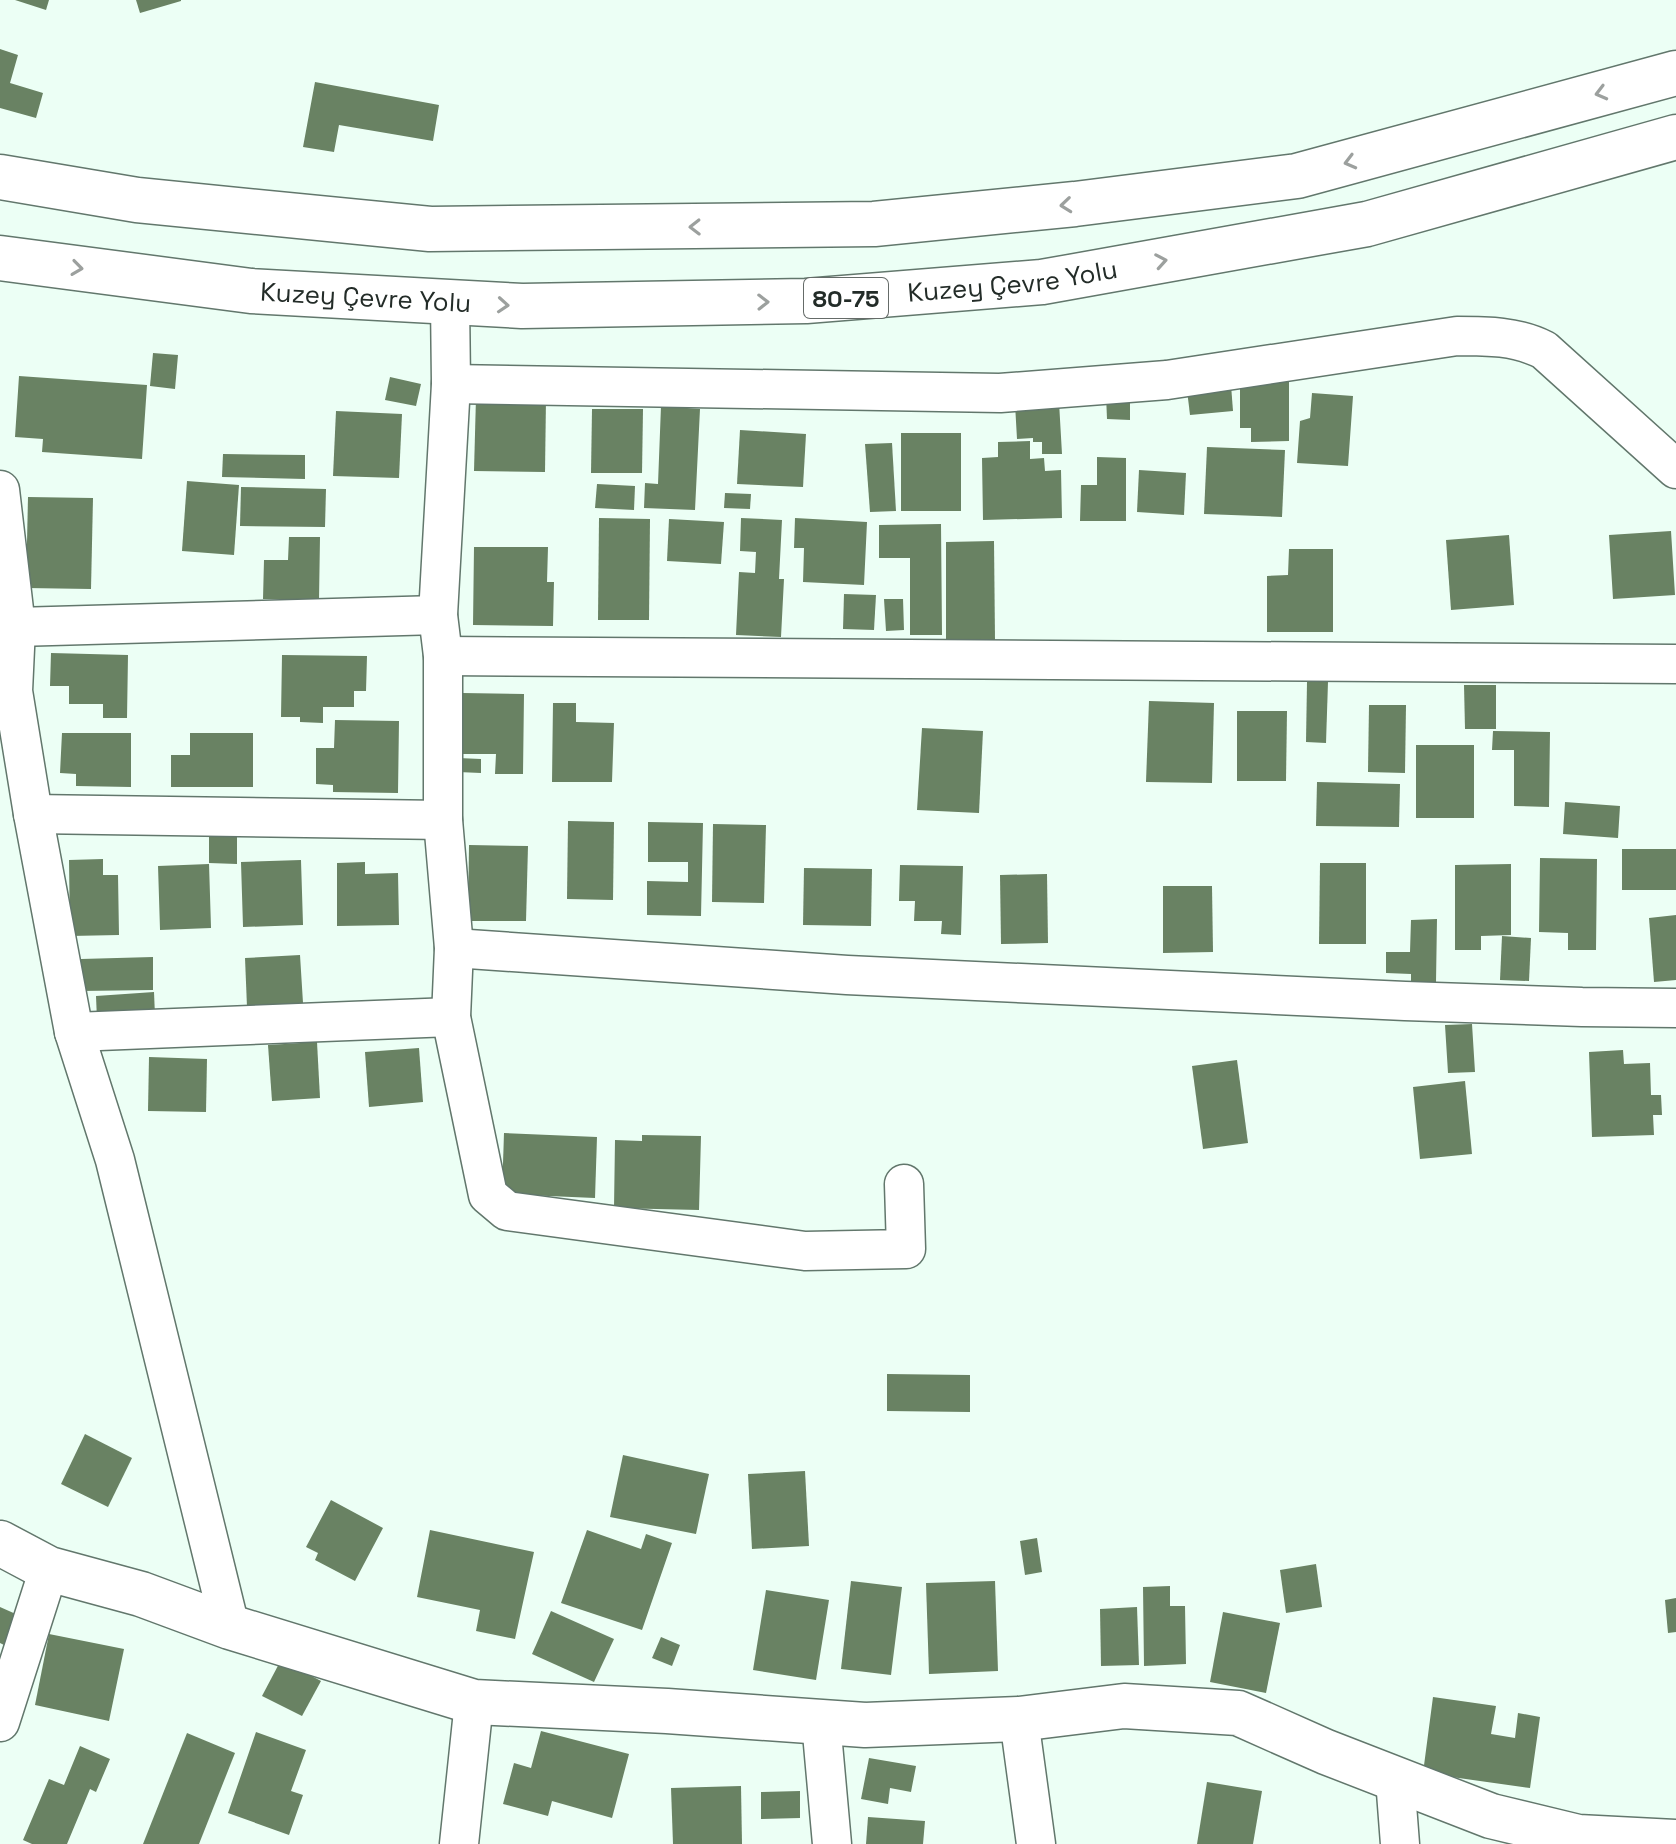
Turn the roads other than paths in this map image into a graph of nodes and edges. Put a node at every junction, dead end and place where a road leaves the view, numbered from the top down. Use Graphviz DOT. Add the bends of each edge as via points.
graph roads {
  1 [pos="1676,73"];
  2 [pos="1676,137"];
  3 [pos="0,177"];
  4 [pos="0,258"];
  5 [pos="450,301"];
  6 [pos="451,384"];
  7 [pos="1676,469"];
  8 [pos="0,490"];
  9 [pos="6,577"];
  10 [pos="438,615"];
  11 [pos="16,627"];
  12 [pos="443,656"];
  13 [pos="1676,664"];
  14 [pos="6,690"];
  15 [pos="33,814"];
  16 [pos="443,820"];
  17 [pos="454,948"];
  18 [pos="1676,1008"];
  19 [pos="451,1017"];
  20 [pos="74,1032"];
  21 [pos="904,1184"];
  22 [pos="0,1543"];
  23 [pos="49,1569"];
  24 [pos="230,1627"];
  25 [pos="474,1702"];
  26 [pos="1019,1719"];
  27 [pos="0,1722"];
  28 [pos="821,1722"];
  29 [pos="1395,1779"];
  30 [pos="1578,1840"];
  31 [pos="1676,1842"];
  32 [pos="459,1844"];
  33 [pos="832,1844"];
  34 [pos="1036,1844"];
  35 [pos="1400,1844"];
  1 -- 3 [label="main road, one-way" via="1297,176 874,224 430,229 137,200"];
  5 -- 2 [label="main road, Kuzey Çevre Yolu / 80-75, one-way" via="522,306 806,301 1042,282 1367,224"];
  4 -- 5 [label="main road, Kuzey Çevre Yolu / 80-75, one-way" via="251,291"];
  5 -- 6 [label="street"];
  6 -- 7 [label="street" via="1000,393 1167,380 1457,336 1495,336 1544,350"];
  6 -- 10 [label="street"];
  8 -- 9 [label="street"];
  9 -- 11 [label="street"];
  10 -- 11 [label="street"];
  10 -- 12 [label="street"];
  11 -- 14 [label="street"];
  12 -- 13 [label="street"];
  12 -- 16 [label="street"];
  14 -- 15 [label="street"];
  15 -- 16 [label="street"];
  15 -- 20 [label="street"];
  16 -- 17 [label="street"];
  17 -- 18 [label="street" via="847,975"];
  17 -- 19 [label="street"];
  19 -- 20 [label="street"];
  19 -- 21 [label="street" via="488,1195 507,1211 805,1251 906,1249"];
  20 -- 24 [label="street" via="115,1160"];
  22 -- 23 [label="main road"];
  23 -- 24 [label="main road" via="141,1594"];
  23 -- 27 [label="street"];
  24 -- 25 [label="main road"];
  25 -- 28 [label="main road"];
  25 -- 32 [label="street"];
  26 -- 28 [label="main road"];
  26 -- 29 [label="main road" via="1124,1706 1238,1713"];
  26 -- 34 [label="street"];
  28 -- 33 [label="street"];
  29 -- 30 [label="main road" via="1491,1816"];
  29 -- 35 [label="street"];
  30 -- 31 [label="main road"];
}
